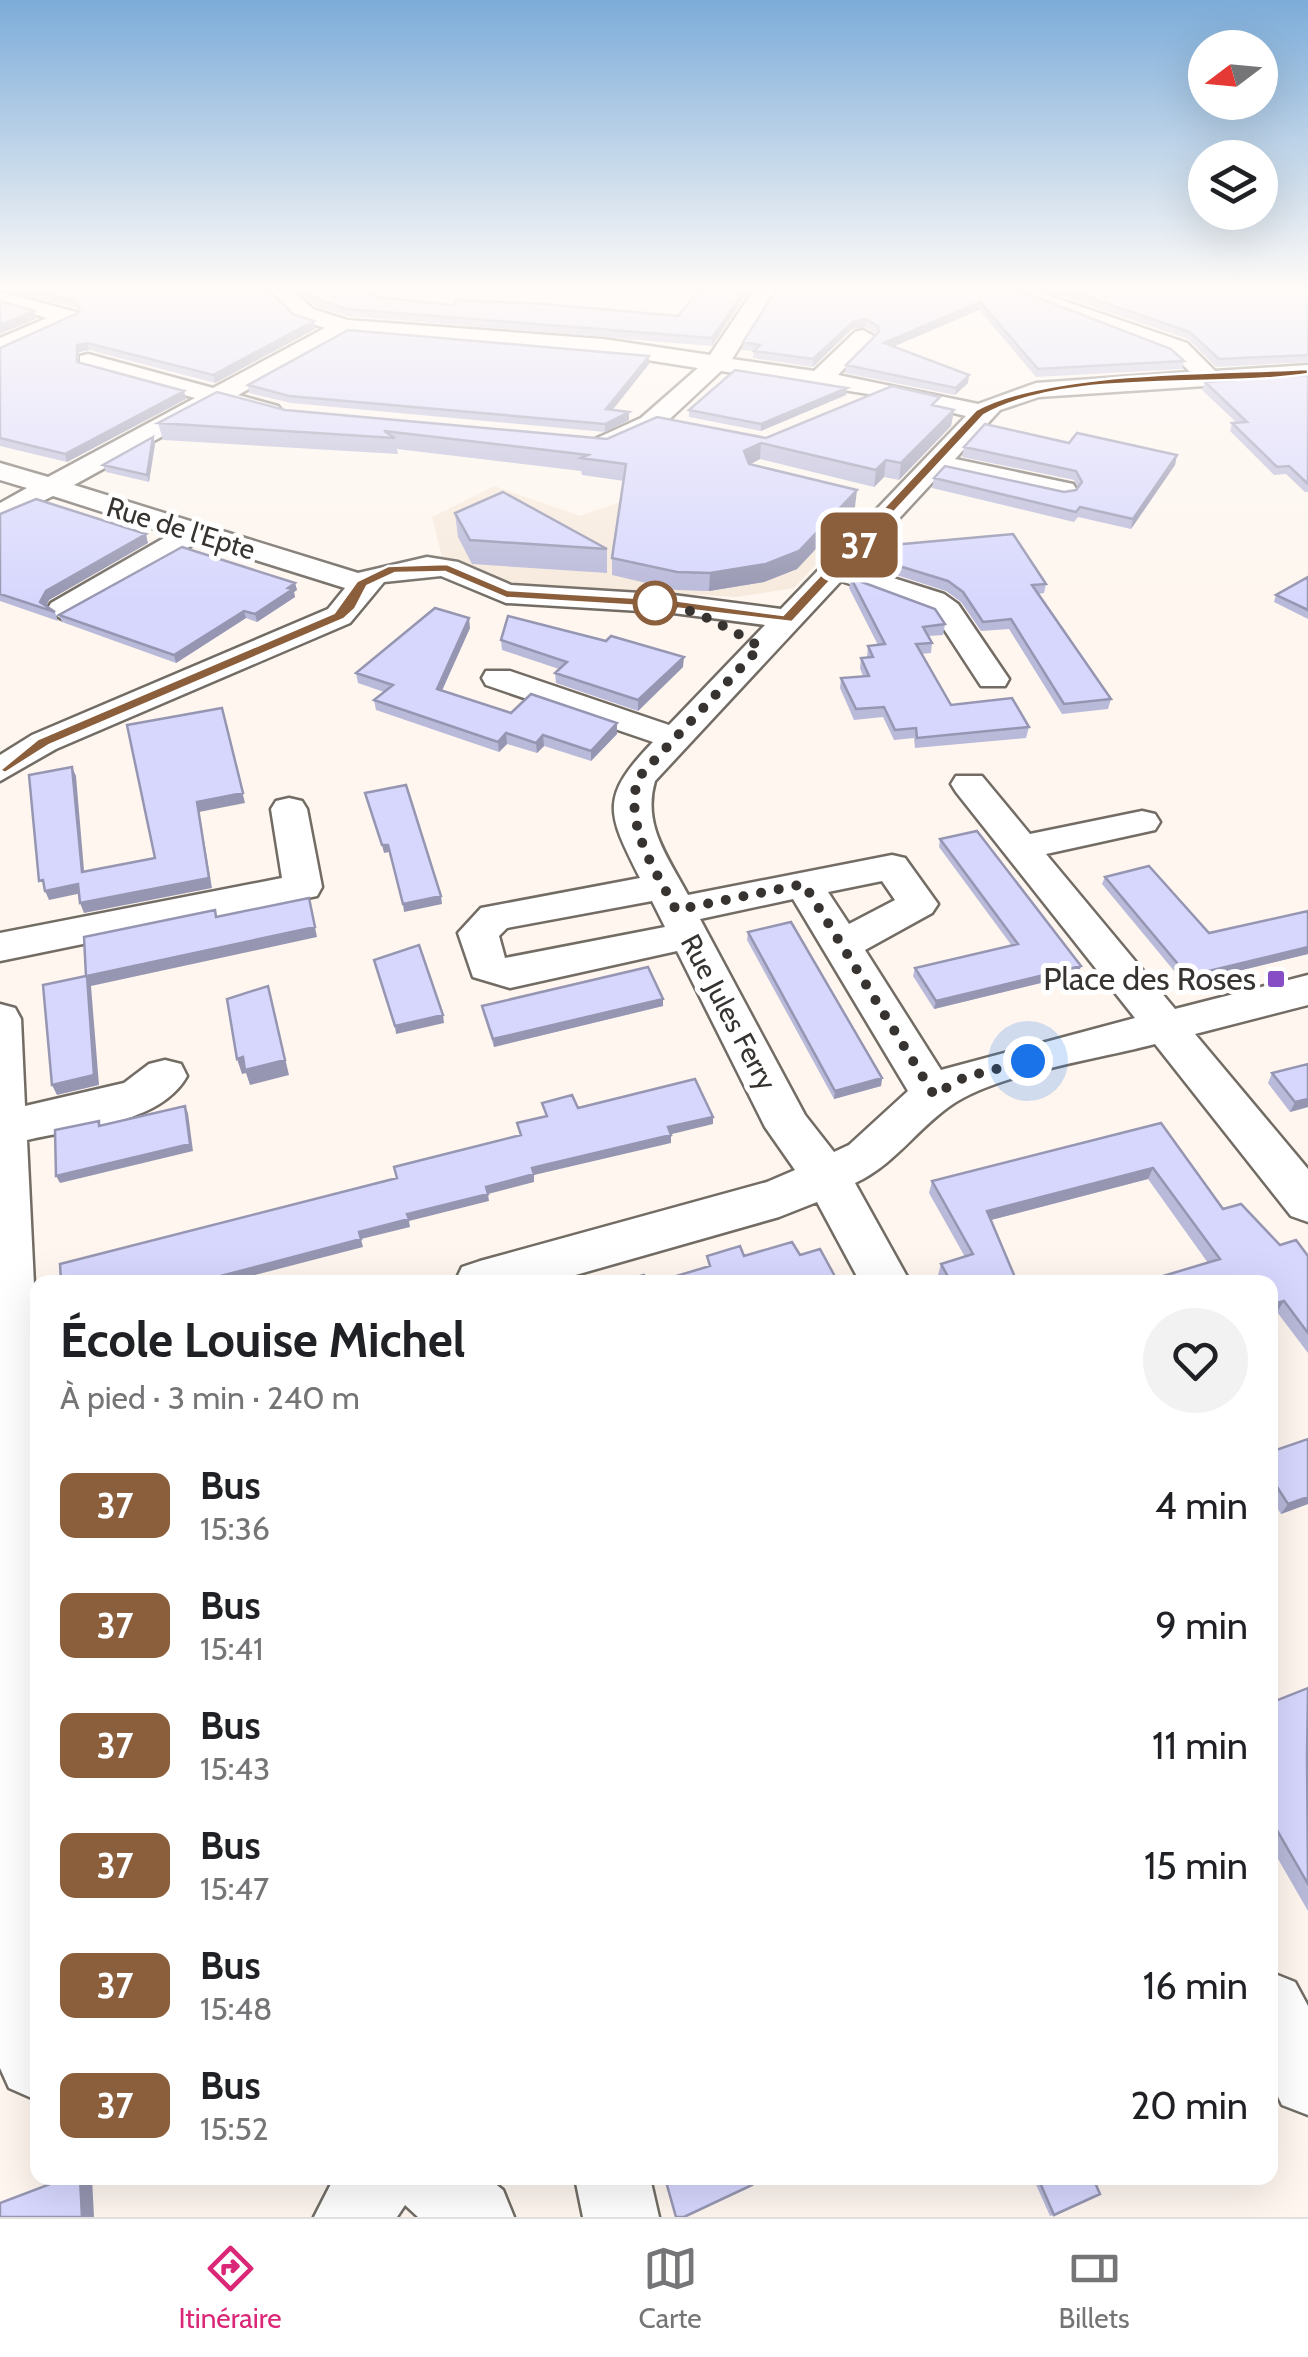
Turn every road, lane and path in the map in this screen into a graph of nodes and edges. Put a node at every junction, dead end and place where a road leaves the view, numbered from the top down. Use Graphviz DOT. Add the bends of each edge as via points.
graph roads {
  1 [pos="202,393"];
  2 [pos="216,393"];
  3 [pos="683,393"];
  4 [pos="880,393"];
  5 [pos="902,393"];
  6 [pos="1027,393"];
  7 [pos="211,396"];
  8 [pos="980,412"];
  9 [pos="834,413"];
  10 [pos="301,416"];
  11 [pos="653,422"];
  12 [pos="690,429"];
  13 [pos="571,442"];
  14 [pos="934,462"];
  15 [pos="0,471"];
  16 [pos="50,487"];
  17 [pos="1063,490"];
  18 [pos="862,496"];
  19 [pos="897,505"];
  20 [pos="0,514"];
  21 [pos="195,532"];
  22 [pos="834,570"];
  23 [pos="362,584"];
  24 [pos="62,610"];
  25 [pos="773,633"];
  26 [pos="498,678"];
  27 [pos="992,679"];
  28 [pos="100,718"];
  29 [pos="0,733"];
  30 [pos="676,738"];
  31 [pos="0,770"];
  32 [pos="970,784"];
  33 [pos="289,809"];
  34 [pos="1142,822"];
  35 [pos="1022,848"];
  36 [pos="804,884"];
  37 [pos="676,910"];
  38 [pos="842,945"];
  39 [pos="0,948"];
  40 [pos="1308,990"];
  41 [pos="0,1020"];
  42 [pos="1166,1026"];
  43 [pos="165,1076"];
  44 [pos="934,1095"];
  45 [pos="1,1129"];
  46 [pos="827,1176"];
  47 [pos="1308,1203"];
  48 [pos="505,1275"];
  49 [pos="880,1275"];
  50 [pos="16,1409"];
  51 [pos="10,1677"];
  52 [pos="30,1999"];
  53 [pos="1278,2022"];
  54 [pos="1308,2079"];
  55 [pos="373,2185"];
  56 [pos="439,2185"];
  57 [pos="613,2185"];
  58 [pos="352,2217"];
  59 [pos="476,2217"];
  60 [pos="620,2217"];
  1 -- 7 [label="street"];
  2 -- 7 [label="street"];
  3 -- 11 [label="street"];
  4 -- 9 [label="street"];
  5 -- 8 [label="street"];
  6 -- 8 [label="street, Rue Jules Ferry"];
  7 -- 10 [label="street"];
  7 -- 16 [label="street"];
  8 -- 14 [label="street, Rue Jules Ferry"];
  11 -- 12 [label="street"];
  11 -- 13 [label="street" via="625,441"];
  14 -- 17 [label="street"];
  14 -- 19 [label="street, Rue Jules Ferry"];
  15 -- 16 [label="street, Rue de l'Epte"];
  16 -- 20 [label="street"];
  16 -- 21 [label="street, Rue de l'Epte"];
  18 -- 19 [label="street"];
  19 -- 22 [label="street, Rue Jules Ferry"];
  21 -- 23 [label="street, Rue de l'Epte"];
  21 -- 24 [label="street"];
  22 -- 25 [label="street, Rue Jules Ferry"];
  22 -- 27 [label="street" via="933,601 947,611"];
  23 -- 25 [label="street" via="392,569 447,568 506,594 673,604"];
  23 -- 28 [label="street" via="339,616"];
  25 -- 30 [label="street, Rue Jules Ferry"];
  26 -- 30 [label="street"];
  28 -- 29 [label="street"];
  28 -- 31 [label="street"];
  30 -- 37 [label="street, Rue Jules Ferry" via="638,778 630,804 639,838"];
  32 -- 35 [label="street"];
  33 -- 39 [label="street" via="303,887"];
  34 -- 35 [label="street"];
  35 -- 42 [label="street"];
  36 -- 37 [label="street"];
  36 -- 38 [label="street"];
  36 -- 38 [label="street" via="892,867 918,904"];
  37 -- 46 [label="street, Rue Jules Ferry" via="788,1127"];
  38 -- 44 [label="street"];
  40 -- 42 [label="street"];
  41 -- 45 [label="street"];
  42 -- 44 [label="street" via="965,1077"];
  42 -- 47 [label="street"];
  43 -- 45 [label="street" via="137,1097"];
  44 -- 46 [label="street" via="865,1158"];
  45 -- 50 [label="street"];
  46 -- 48 [label="street" via="778,1198"];
  46 -- 49 [label="street, Rue Jules Ferry"];
  50 -- 51 [label="street"];
  51 -- 52 [label="street"];
  53 -- 54 [label="street"];
  55 -- 58 [label="street"];
  56 -- 59 [label="street"];
  57 -- 60 [label="street"];
}
